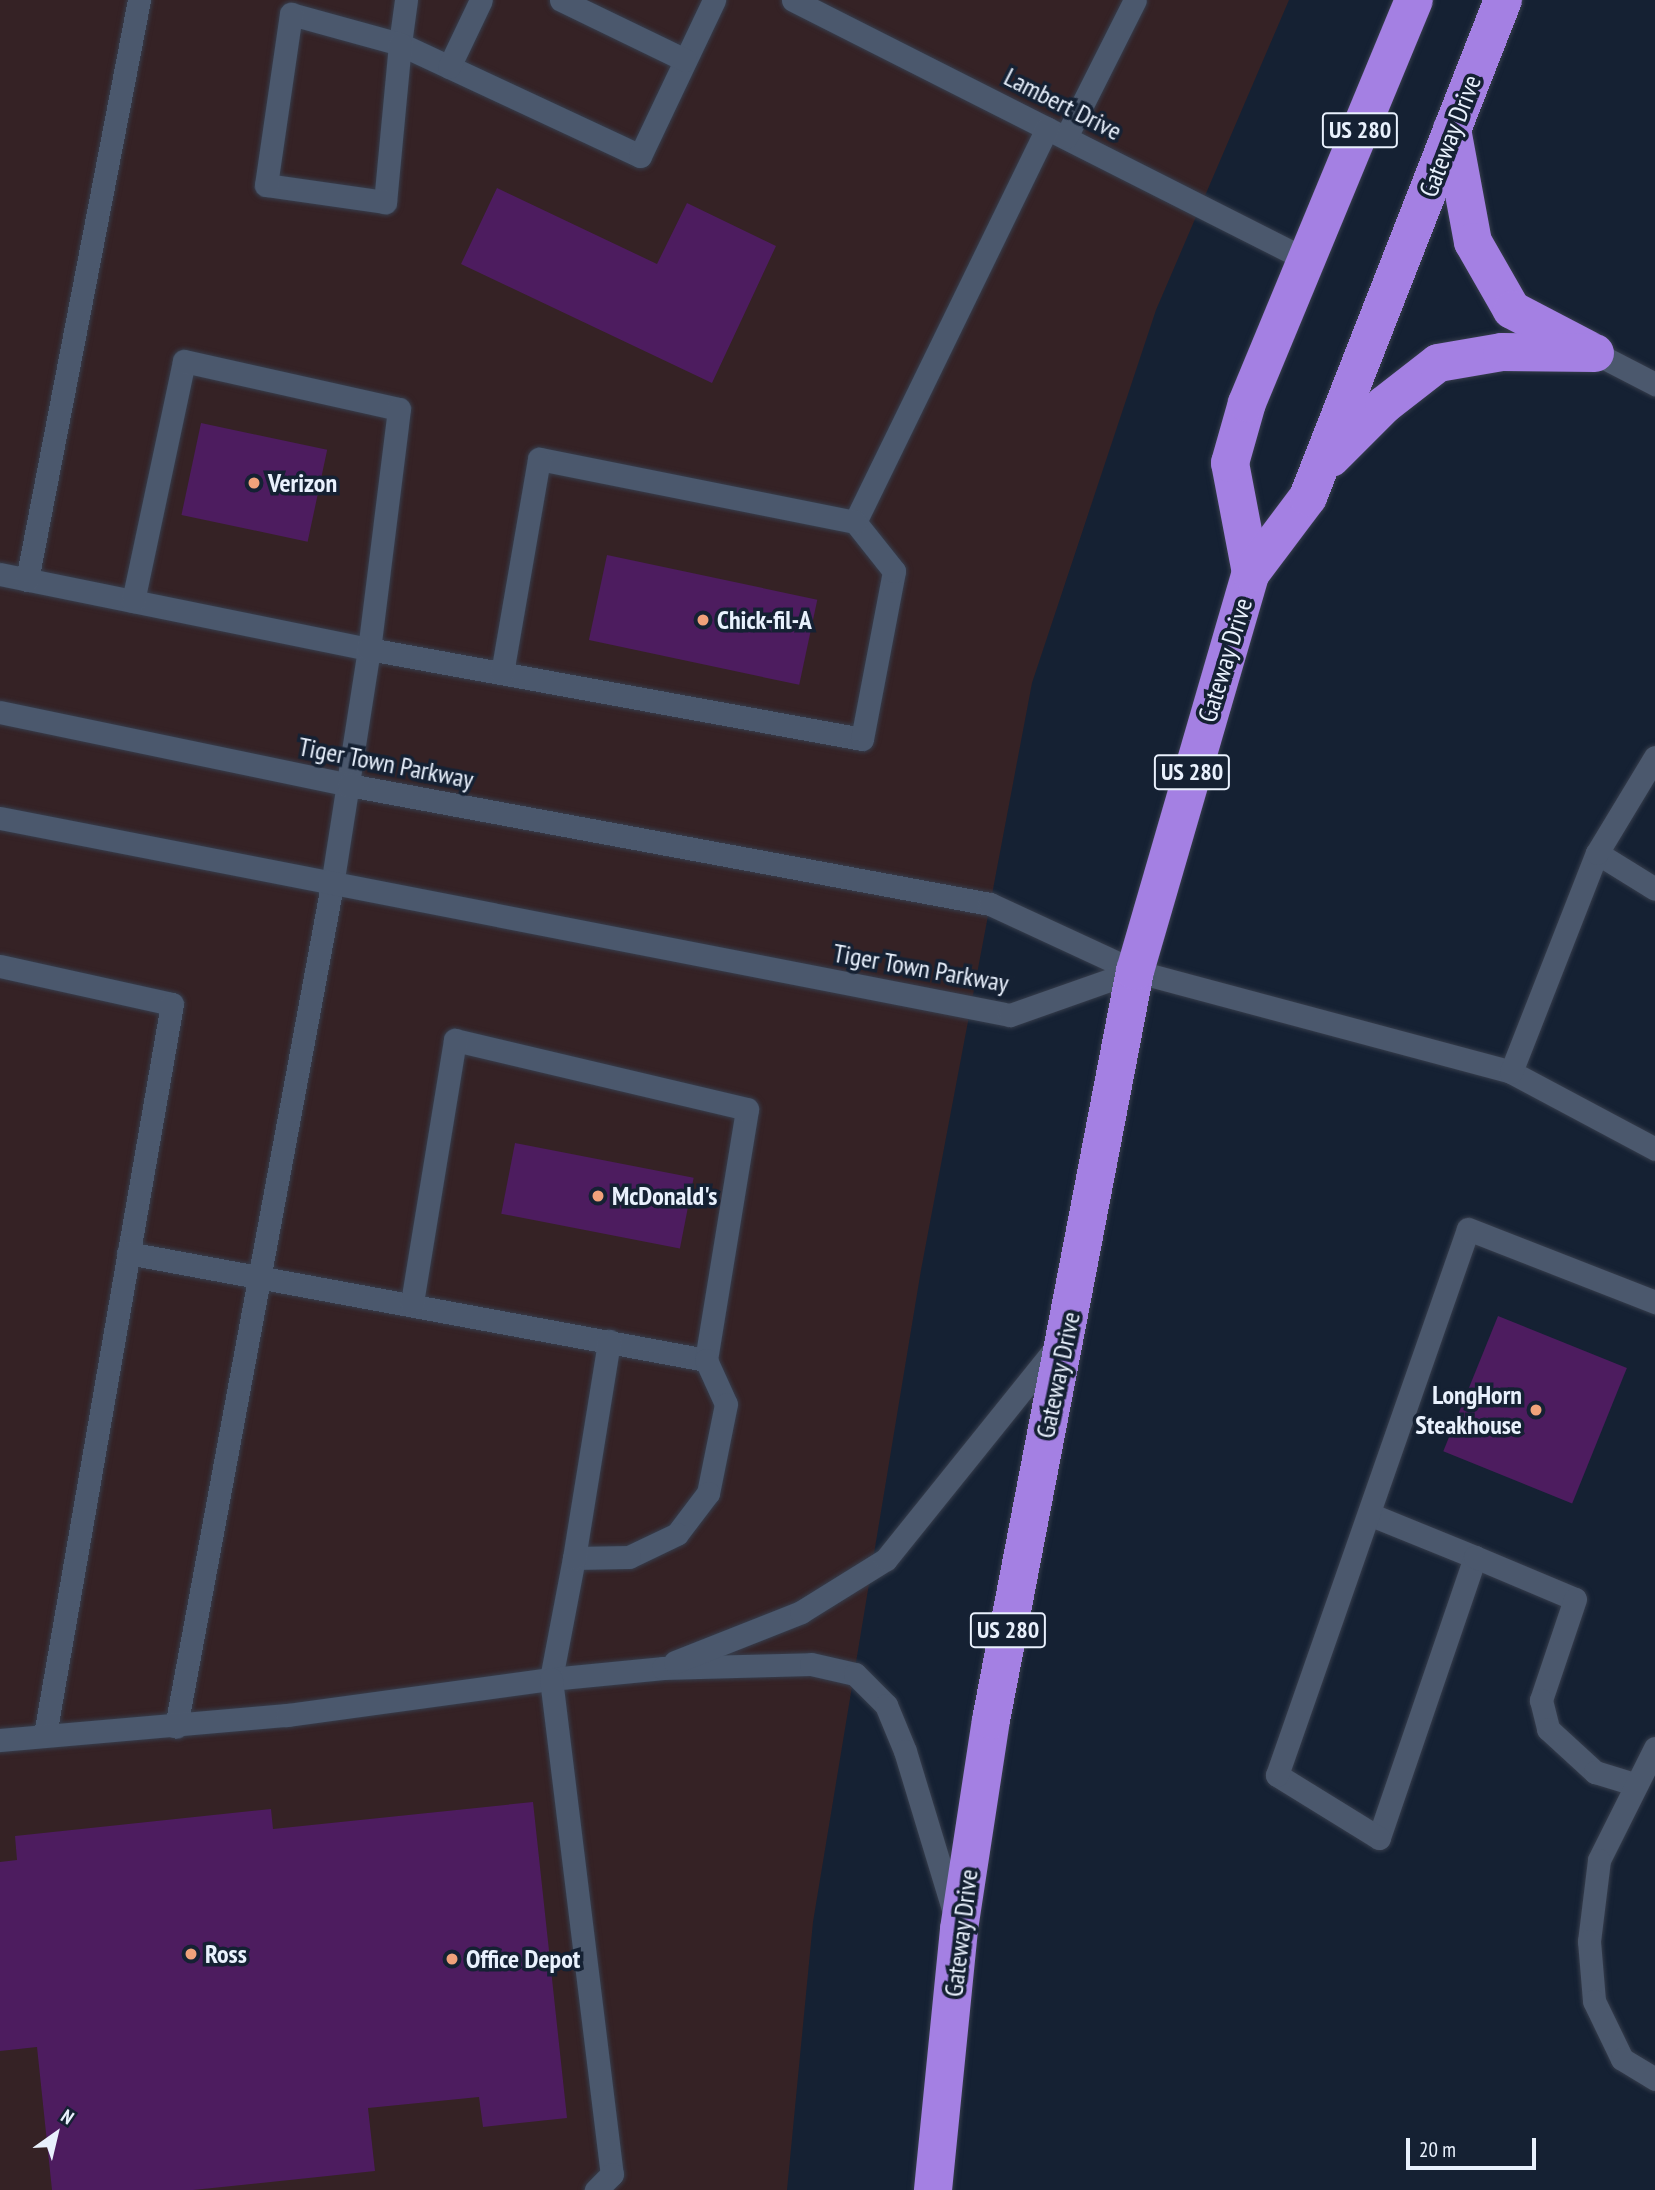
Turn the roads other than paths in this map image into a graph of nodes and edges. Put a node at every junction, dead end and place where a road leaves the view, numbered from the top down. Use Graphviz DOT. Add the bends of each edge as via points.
graph roads {
  1 [pos="139,0"];
  2 [pos="406,0"];
  3 [pos="481,0"];
  4 [pos="561,0"];
  5 [pos="714,0"];
  6 [pos="793,0"];
  7 [pos="1414,0"];
  8 [pos="1503,0"];
  9 [pos="1131,2"];
  10 [pos="400,44"];
  11 [pos="685,60"];
  12 [pos="449,67"];
  13 [pos="1452,129"];
  14 [pos="1057,133"];
  15 [pos="1307,260"];
  16 [pos="1595,354"];
  17 [pos="1655,384"];
  18 [pos="1320,470"];
  19 [pos="855,522"];
  20 [pos="1251,573"];
  21 [pos="0,574"];
  22 [pos="27,580"];
  23 [pos="133,601"];
  24 [pos="369,649"];
  25 [pos="502,673"];
  26 [pos="0,712"];
  27 [pos="1655,757"];
  28 [pos="349,785"];
  29 [pos="0,818"];
  30 [pos="1597,853"];
  31 [pos="332,885"];
  32 [pos="1655,889"];
  33 [pos="0,966"];
  34 [pos="1135,971"];
  35 [pos="1511,1072"];
  36 [pos="1655,1149"];
  37 [pos="128,1253"];
  38 [pos="260,1275"];
  39 [pos="1655,1302"];
  40 [pos="412,1304"];
  41 [pos="1068,1333"];
  42 [pos="609,1341"];
  43 [pos="706,1360"];
  44 [pos="1368,1514"];
  45 [pos="1475,1557"];
  46 [pos="574,1558"];
  47 [pos="663,1668"];
  48 [pos="551,1679"];
  49 [pos="177,1727"];
  50 [pos="45,1735"];
  51 [pos="0,1740"];
  52 [pos="1655,1748"];
  53 [pos="1634,1784"];
  54 [pos="959,1929"];
  55 [pos="1655,2079"];
  56 [pos="596,2190"];
  57 [pos="933,2190"];
  1 -- 22 [label="lane"];
  2 -- 10 [label="lane"];
  3 -- 12 [label="lane"];
  4 -- 11 [label="lane"];
  5 -- 11 [label="lane"];
  6 -- 14 [label="lane, Lambert Drive"];
  7 -- 15 [label="highway, Gateway Drive / US 280"];
  8 -- 13 [label="highway, Gateway Drive / US 280"];
  9 -- 14 [label="lane"];
  10 -- 10 [label="lane" via="291,14 266,185 384,202"];
  10 -- 12 [label="lane"];
  11 -- 12 [label="lane" via="640,156"];
  13 -- 16 [label="highway" via="1473,242 1512,310"];
  13 -- 18 [label="highway, Gateway Drive / US 280"];
  14 -- 15 [label="lane, Lambert Drive"];
  14 -- 19 [label="lane"];
  15 -- 20 [label="highway, Gateway Drive / US 280" via="1247,403 1230,463"];
  16 -- 17 [label="lane"];
  16 -- 18 [label="highway" via="1502,352 1438,363 1384,405"];
  18 -- 20 [label="highway, Gateway Drive / US 280" via="1308,497"];
  19 -- 25 [label="lane" via="539,459"];
  19 -- 25 [label="lane" via="894,571 862,739"];
  20 -- 34 [label="highway, Gateway Drive / US 280"];
  21 -- 22 [label="lane"];
  22 -- 23 [label="lane"];
  23 -- 24 [label="lane"];
  23 -- 24 [label="lane" via="184,361 399,409"];
  24 -- 25 [label="lane"];
  24 -- 28 [label="lane"];
  26 -- 28 [label="lane, Tiger Town Parkway"];
  27 -- 30 [label="lane"];
  28 -- 31 [label="lane"];
  28 -- 34 [label="lane, Tiger Town Parkway" via="989,904"];
  29 -- 31 [label="lane, Tiger Town Parkway"];
  30 -- 32 [label="lane"];
  30 -- 35 [label="lane"];
  31 -- 34 [label="lane, Tiger Town Parkway" via="1010,1015"];
  31 -- 38 [label="lane"];
  33 -- 37 [label="lane" via="172,1004"];
  34 -- 35 [label="lane"];
  34 -- 41 [label="highway, Gateway Drive / US 280"];
  35 -- 36 [label="lane"];
  37 -- 38 [label="lane"];
  37 -- 50 [label="lane"];
  38 -- 40 [label="lane"];
  38 -- 49 [label="lane"];
  39 -- 44 [label="lane" via="1468,1229"];
  40 -- 42 [label="lane"];
  40 -- 43 [label="lane" via="455,1040 747,1109"];
  41 -- 47 [label="lane" via="886,1559 801,1612"];
  41 -- 54 [label="highway, Gateway Drive / US 280" via="993,1707"];
  42 -- 43 [label="lane"];
  42 -- 46 [label="lane"];
  43 -- 46 [label="lane" via="726,1404 708,1493 677,1534 629,1557"];
  44 -- 45 [label="lane"];
  44 -- 45 [label="lane" via="1277,1775 1379,1839"];
  45 -- 53 [label="lane" via="1575,1599 1541,1700 1548,1729 1595,1772"];
  46 -- 48 [label="lane"];
  47 -- 48 [label="lane"];
  47 -- 54 [label="lane" via="811,1664 855,1674 886,1705 905,1751"];
  48 -- 49 [label="lane"];
  48 -- 56 [label="lane" via="612,2174"];
  49 -- 50 [label="lane"];
  50 -- 51 [label="lane"];
  52 -- 53 [label="lane"];
  53 -- 55 [label="lane" via="1599,1860 1589,1941 1594,2001 1622,2059"];
  54 -- 57 [label="highway, Gateway Drive / US 280"];
}
